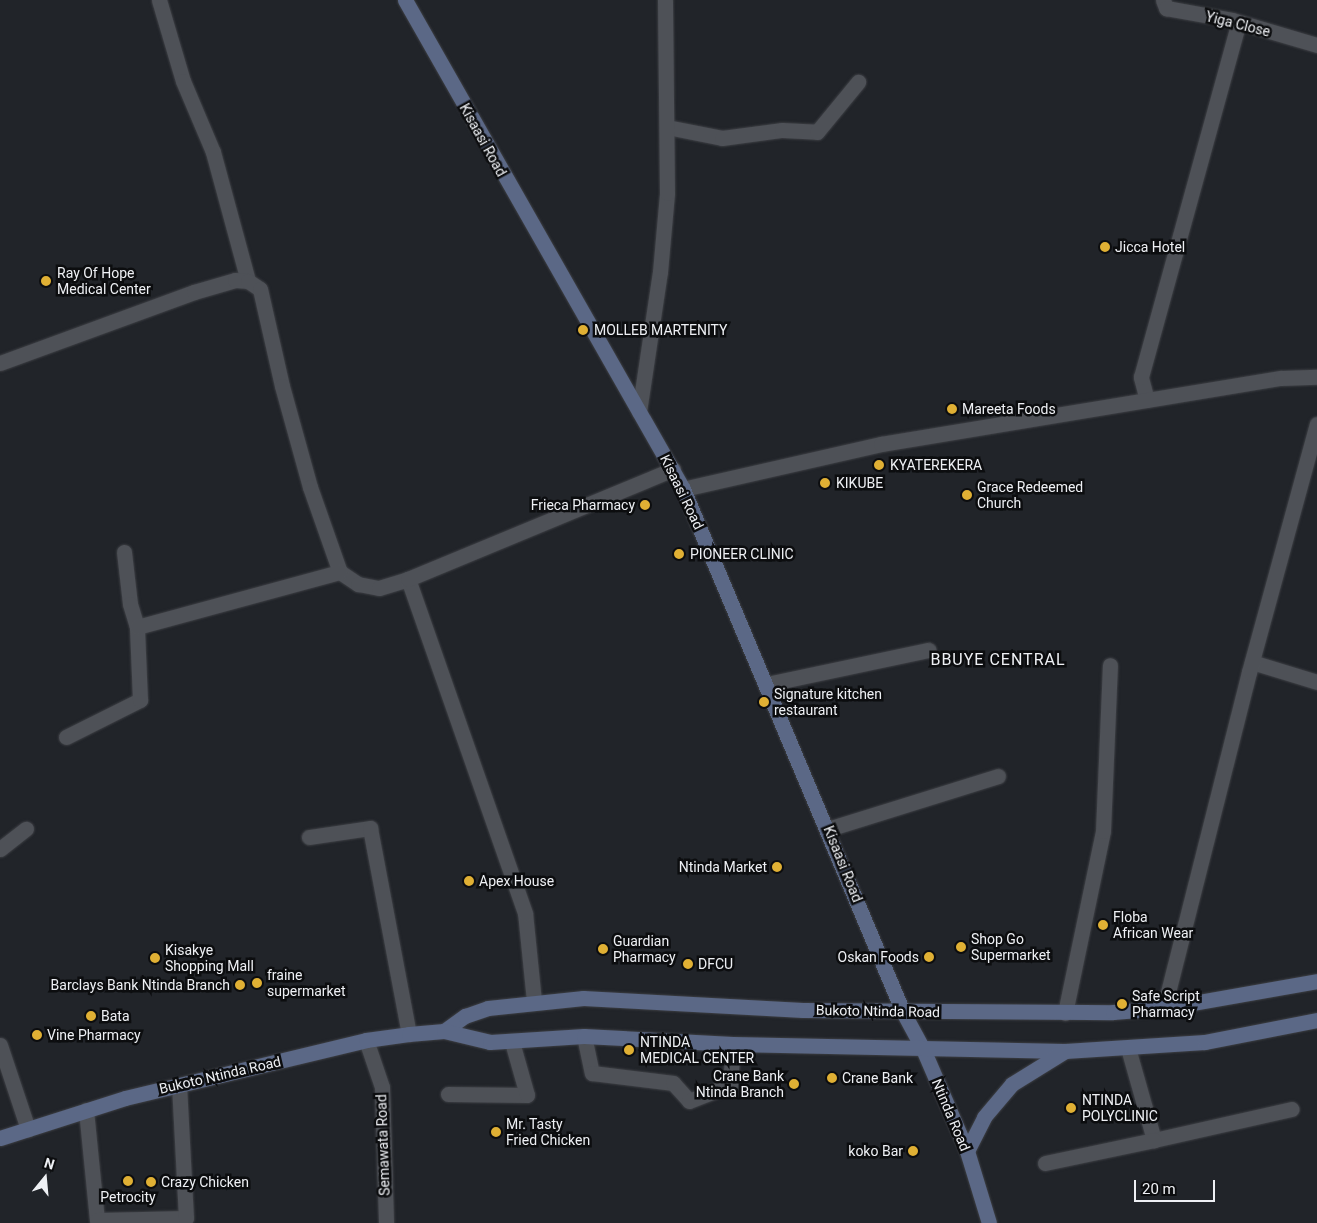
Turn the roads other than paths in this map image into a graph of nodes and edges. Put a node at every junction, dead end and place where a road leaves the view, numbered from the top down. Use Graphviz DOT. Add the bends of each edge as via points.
graph roads {
  1 [pos="159,0"];
  2 [pos="405,0"];
  3 [pos="665,0"];
  4 [pos="1163,0"];
  5 [pos="1239,22"];
  6 [pos="1317,45"];
  7 [pos="858,82"];
  8 [pos="668,127"];
  9 [pos="248,281"];
  10 [pos="0,363"];
  11 [pos="1317,377"];
  12 [pos="1147,400"];
  13 [pos="639,412"];
  14 [pos="1317,424"];
  15 [pos="673,468"];
  16 [pos="683,489"];
  17 [pos="124,552"];
  18 [pos="340,572"];
  19 [pos="408,579"];
  20 [pos="136,627"];
  21 [pos="928,650"];
  22 [pos="1252,662"];
  23 [pos="1110,665"];
  24 [pos="1317,682"];
  25 [pos="767,684"];
  26 [pos="66,737"];
  27 [pos="998,776"];
  28 [pos="26,829"];
  29 [pos="828,829"];
  30 [pos="309,837"];
  31 [pos="0,849"];
  32 [pos="1317,981"];
  33 [pos="534,1001"];
  34 [pos="1164,1008"];
  35 [pos="903,1012"];
  36 [pos="1065,1013"];
  37 [pos="1317,1020"];
  38 [pos="444,1031"];
  39 [pos="409,1034"];
  40 [pos="584,1036"];
  41 [pos="366,1040"];
  42 [pos="512,1042"];
  43 [pos="733,1044"];
  44 [pos="0,1045"];
  45 [pos="1128,1048"];
  46 [pos="923,1049"];
  47 [pos="1065,1051"];
  48 [pos="179,1085"];
  49 [pos="448,1094"];
  50 [pos="1292,1109"];
  51 [pos="86,1110"];
  52 [pos="28,1129"];
  53 [pos="0,1138"];
  54 [pos="1154,1140"];
  55 [pos="967,1151"];
  56 [pos="1045,1163"];
  57 [pos="386,1223"];
  58 [pos="989,1223"];
  1 -- 9 [label="street" via="183,81 213,152"];
  2 -- 13 [label="main road, Kisaasi Road"];
  3 -- 8 [label="street"];
  4 -- 5 [label="street, Yiga Close" via="1166,8"];
  5 -- 6 [label="street, Yiga Close"];
  5 -- 12 [label="street" via="1141,377"];
  7 -- 8 [label="street" via="817,132 782,130 722,138"];
  8 -- 13 [label="street" via="661,262"];
  9 -- 10 [label="street" via="235,280 194,292"];
  9 -- 18 [label="street" via="260,290 310,487"];
  11 -- 12 [label="street" via="1281,378"];
  12 -- 16 [label="street" via="881,444"];
  13 -- 15 [label="main road, Kisaasi Road"];
  14 -- 22 [label="street"];
  15 -- 16 [label="main road, Kisaasi Road"];
  15 -- 19 [label="street"];
  16 -- 25 [label="main road, Kisaasi Road"];
  17 -- 20 [label="street"];
  18 -- 19 [label="street" via="358,584 379,588"];
  18 -- 20 [label="street"];
  19 -- 33 [label="street" via="525,912"];
  20 -- 26 [label="street" via="140,700"];
  21 -- 25 [label="street"];
  22 -- 24 [label="street"];
  22 -- 34 [label="street"];
  23 -- 36 [label="street" via="1103,831"];
  25 -- 29 [label="main road, Kisaasi Road"];
  27 -- 29 [label="street"];
  28 -- 31 [label="street"];
  29 -- 35 [label="main road, Kisaasi Road"];
  30 -- 39 [label="street" via="370,828"];
  32 -- 34 [label="main road, Bukoto Ntinda Road"];
  33 -- 35 [label="main road, Bukoto Ntinda Road" via="583,998 655,1000 803,1010"];
  33 -- 38 [label="main road, Bukoto Ntinda Road" via="488,1008 465,1016"];
  34 -- 36 [label="main road, Bukoto Ntinda Road"];
  35 -- 36 [label="main road, Bukoto Ntinda Road"];
  35 -- 46 [label="main road, Ntinda Road"];
  37 -- 45 [label="main road, Bukoto Ntinda Road" via="1205,1042"];
  38 -- 39 [label="main road, Bukoto Ntinda Road"];
  38 -- 42 [label="main road, Bukoto Ntinda Road" via="473,1040"];
  39 -- 41 [label="main road, Bukoto Ntinda Road"];
  40 -- 42 [label="main road, Bukoto Ntinda Road"];
  40 -- 43 [label="main road, Bukoto Ntinda Road"];
  40 -- 43 [label="street" via="592,1074 673,1083 689,1101 730,1085"];
  41 -- 48 [label="main road, Bukoto Ntinda Road"];
  41 -- 57 [label="street, Semawata Road" via="382,1088"];
  42 -- 49 [label="street" via="527,1095"];
  43 -- 46 [label="main road, Bukoto Ntinda Road"];
  44 -- 52 [label="street"];
  45 -- 47 [label="main road, Bukoto Ntinda Road"];
  45 -- 54 [label="street"];
  46 -- 47 [label="main road, Bukoto Ntinda Road"];
  46 -- 55 [label="main road, Ntinda Road"];
  47 -- 55 [label="main road" via="1012,1084 984,1117"];
  48 -- 51 [label="main road, Bukoto Ntinda Road"];
  48 -- 51 [label="street" via="186,1218 96,1220"];
  50 -- 54 [label="street"];
  51 -- 52 [label="main road, Bukoto Ntinda Road"];
  52 -- 53 [label="main road, Bukoto Ntinda Road"];
  54 -- 56 [label="street"];
  55 -- 58 [label="main road, Ntinda Road"];
}
